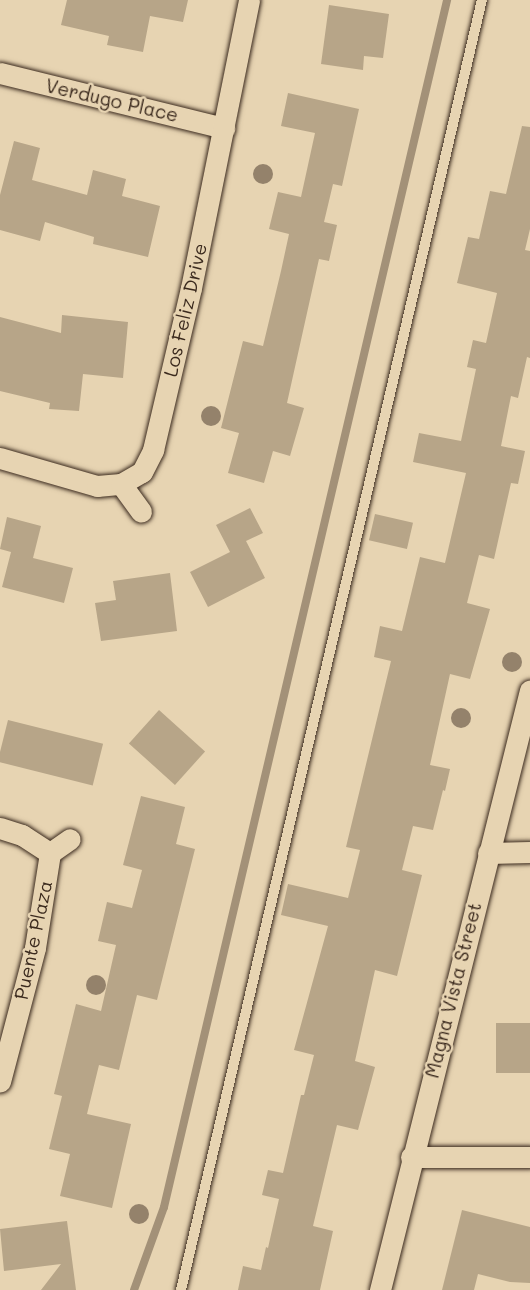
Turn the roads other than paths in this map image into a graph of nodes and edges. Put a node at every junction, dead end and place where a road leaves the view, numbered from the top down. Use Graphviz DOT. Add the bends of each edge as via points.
graph roads {
  1 [pos="250,0"];
  2 [pos="482,0"];
  3 [pos="0,73"];
  4 [pos="224,128"];
  5 [pos="0,458"];
  6 [pos="121,484"];
  7 [pos="141,512"];
  8 [pos="530,690"];
  9 [pos="0,828"];
  10 [pos="70,839"];
  11 [pos="530,852"];
  12 [pos="50,853"];
  13 [pos="488,853"];
  14 [pos="0,1081"];
  15 [pos="411,1157"];
  16 [pos="530,1157"];
  17 [pos="181,1290"];
  18 [pos="380,1290"];
  1 -- 4 [label="street, Los Feliz Drive"];
  2 -- 17 [label="lane"];
  3 -- 4 [label="street, Verdugo Place"];
  4 -- 6 [label="street, Los Feliz Drive" via="153,450 142,472"];
  5 -- 6 [label="street" via="97,486"];
  6 -- 7 [label="street"];
  8 -- 13 [label="street, Magna Vista Street"];
  9 -- 12 [label="street, Puente Plaza" via="22,835"];
  10 -- 12 [label="street"];
  11 -- 13 [label="street"];
  12 -- 14 [label="street, Puente Plaza" via="35,948"];
  13 -- 15 [label="street, Magna Vista Street"];
  15 -- 16 [label="street"];
  15 -- 18 [label="street, Magna Vista Street"];
}
